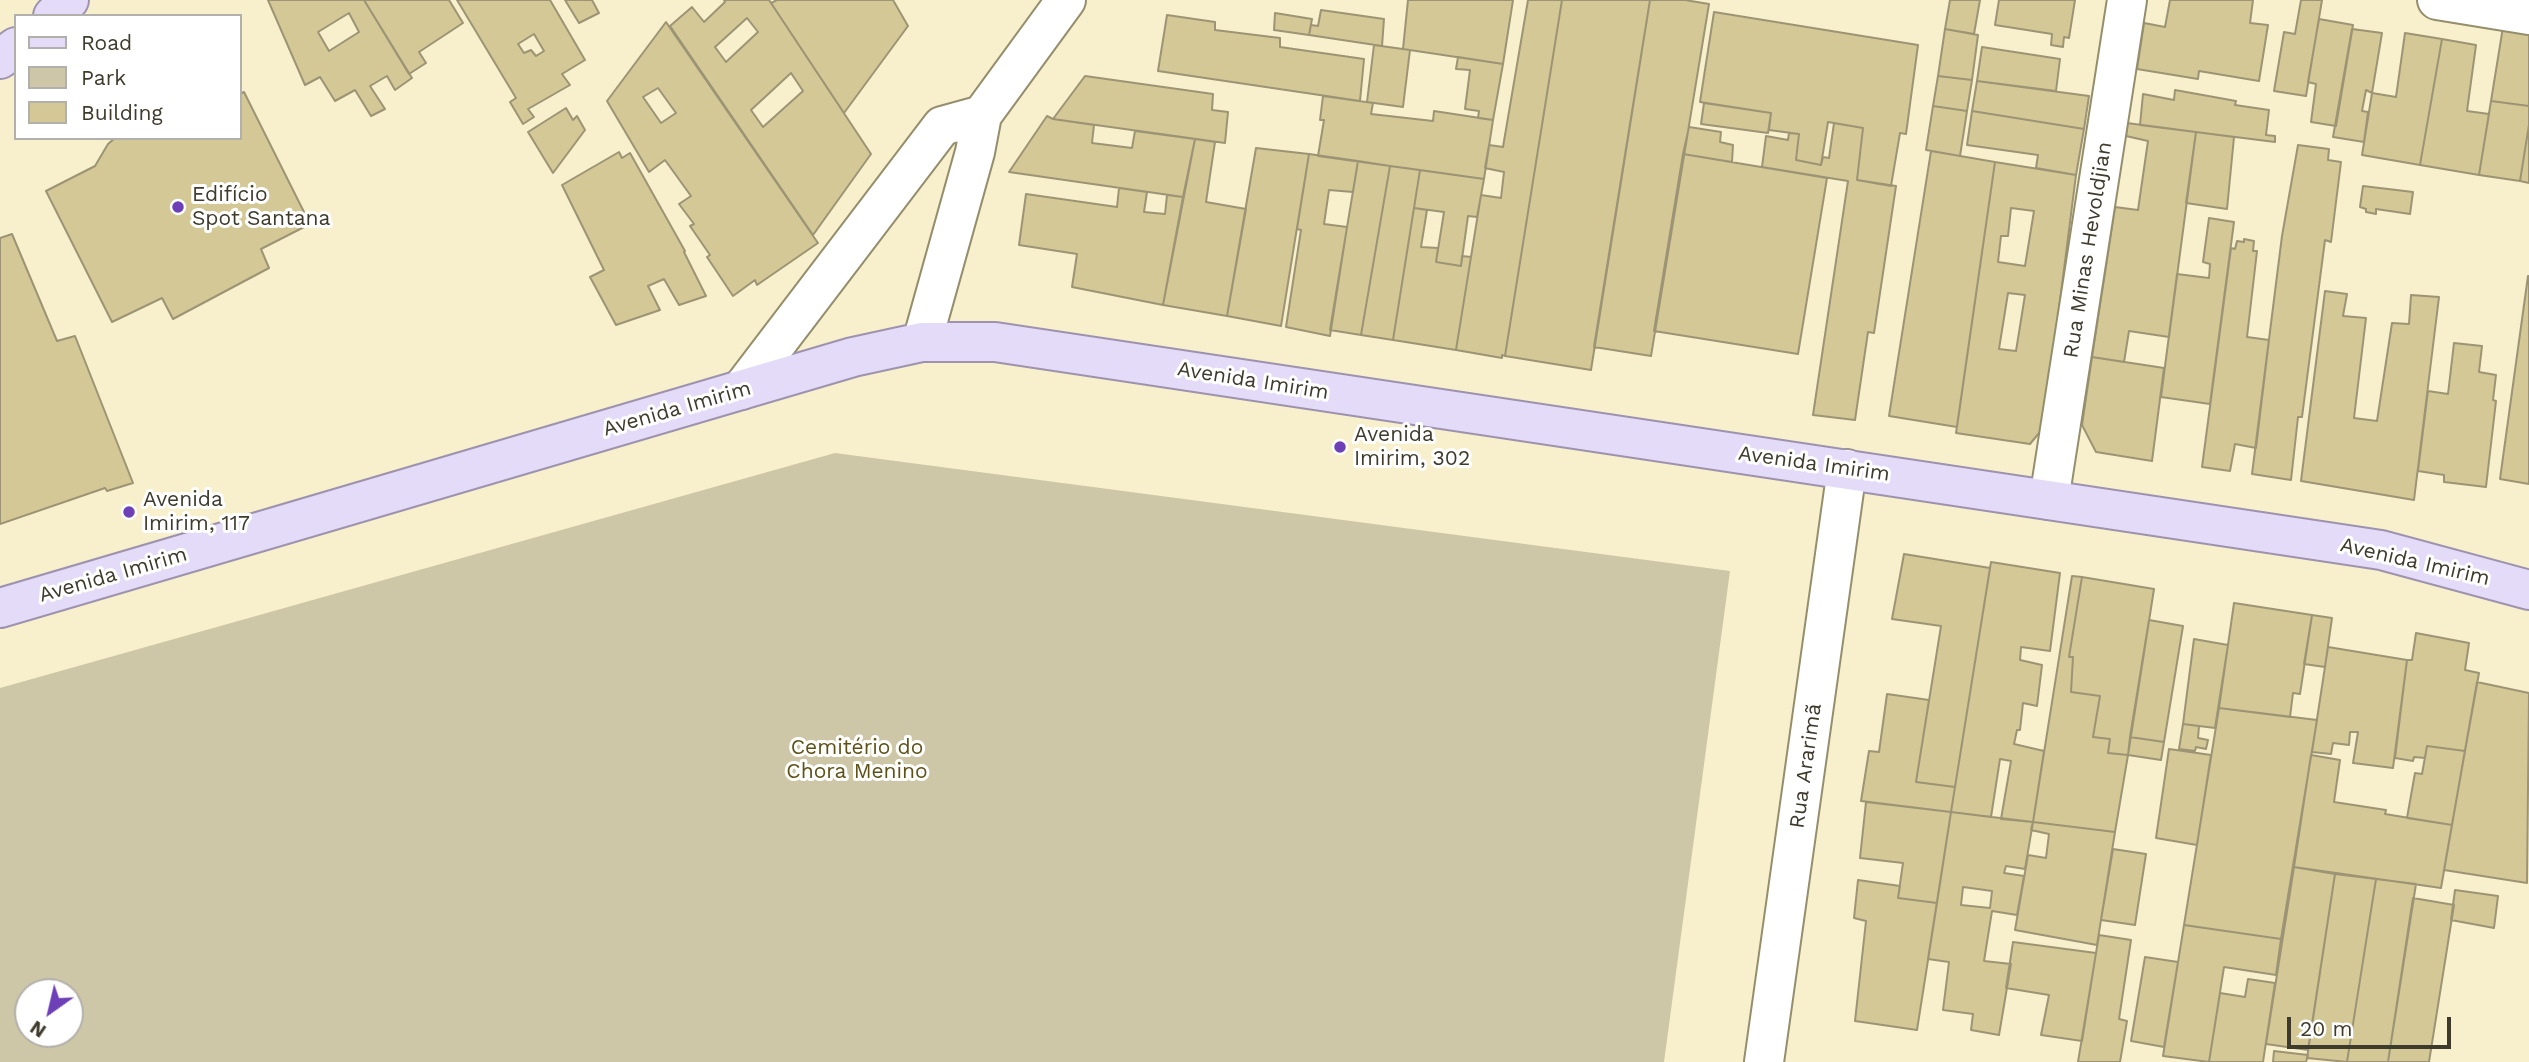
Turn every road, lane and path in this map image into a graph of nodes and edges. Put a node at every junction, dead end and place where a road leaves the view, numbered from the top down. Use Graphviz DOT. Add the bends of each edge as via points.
graph roads {
  1 [pos="69,0"];
  2 [pos="1066,0"];
  3 [pos="2127,0"];
  4 [pos="2437,0"];
  5 [pos="55,14"];
  6 [pos="2529,15"];
  7 [pos="982,115"];
  8 [pos="922,342"];
  9 [pos="741,390"];
  10 [pos="1847,469"];
  11 [pos="2049,500"];
  12 [pos="2529,590"];
  13 [pos="0,608"];
  14 [pos="1764,1062"];
  1 -- 5 [label="main road"];
  2 -- 7 [label="street"];
  3 -- 11 [label="street, Rua Minas Hevoldjian"];
  4 -- 6 [label="street"];
  7 -- 8 [label="street"];
  7 -- 9 [label="street" via="942,126"];
  8 -- 9 [label="main road, Avenida Imirim"];
  8 -- 10 [label="main road, Avenida Imirim" via="995,342"];
  9 -- 13 [label="main road, Avenida Imirim"];
  10 -- 11 [label="main road, Avenida Imirim"];
  10 -- 14 [label="street, Rua Ararimã"];
  11 -- 12 [label="main road, Avenida Imirim" via="2381,550"];
}
